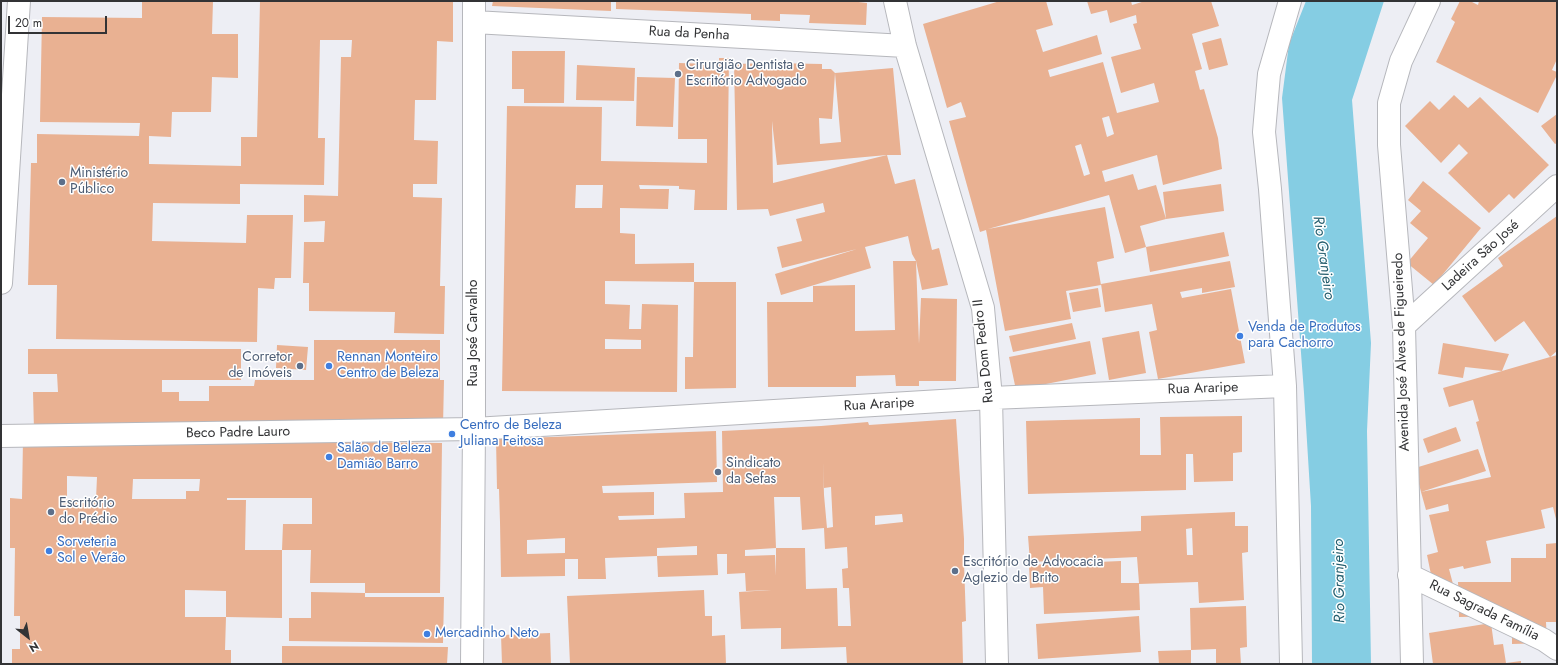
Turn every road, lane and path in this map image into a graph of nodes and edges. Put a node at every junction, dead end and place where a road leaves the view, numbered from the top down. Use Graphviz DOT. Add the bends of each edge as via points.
graph roads {
  1 [pos="19,1"];
  2 [pos="895,1"];
  3 [pos="1290,1"];
  4 [pos="1429,1"];
  5 [pos="474,12"];
  6 [pos="905,46"];
  7 [pos="1557,186"];
  8 [pos="1,283"];
  9 [pos="1404,326"];
  10 [pos="1285,386"];
  11 [pos="991,398"];
  12 [pos="474,429"];
  13 [pos="1,436"];
  14 [pos="1409,575"];
  15 [pos="1557,649"];
  16 [pos="472,664"];
  17 [pos="997,664"];
  18 [pos="1291,664"];
  19 [pos="1412,664"];
  1 -- 8 [label="street"];
  2 -- 6 [label="street, Rua Dom Pedro II"];
  3 -- 10 [label="street" via="1270,74 1264,132"];
  4 -- 9 [label="street, Avenida José Alves de Figueiredo" via="1401,61 1389,102"];
  5 -- 6 [label="street, Rua da Penha"];
  5 -- 12 [label="street, Rua José Carvalho"];
  6 -- 11 [label="street, Rua Dom Pedro II" via="982,308"];
  7 -- 9 [label="street, Ladeira São José"];
  9 -- 14 [label="street, Avenida José Alves de Figueiredo"];
  10 -- 11 [label="street, Rua Araripe"];
  10 -- 18 [label="street"];
  11 -- 12 [label="street, Rua Araripe"];
  11 -- 17 [label="street, Rua Dom Pedro II"];
  12 -- 13 [label="street, Beco Padre Lauro"];
  12 -- 16 [label="street, Rua José Carvalho"];
  14 -- 15 [label="street, Rua Sagrada Família" via="1544,640"];
  14 -- 19 [label="street, Avenida José Alves de Figueiredo"];
}
